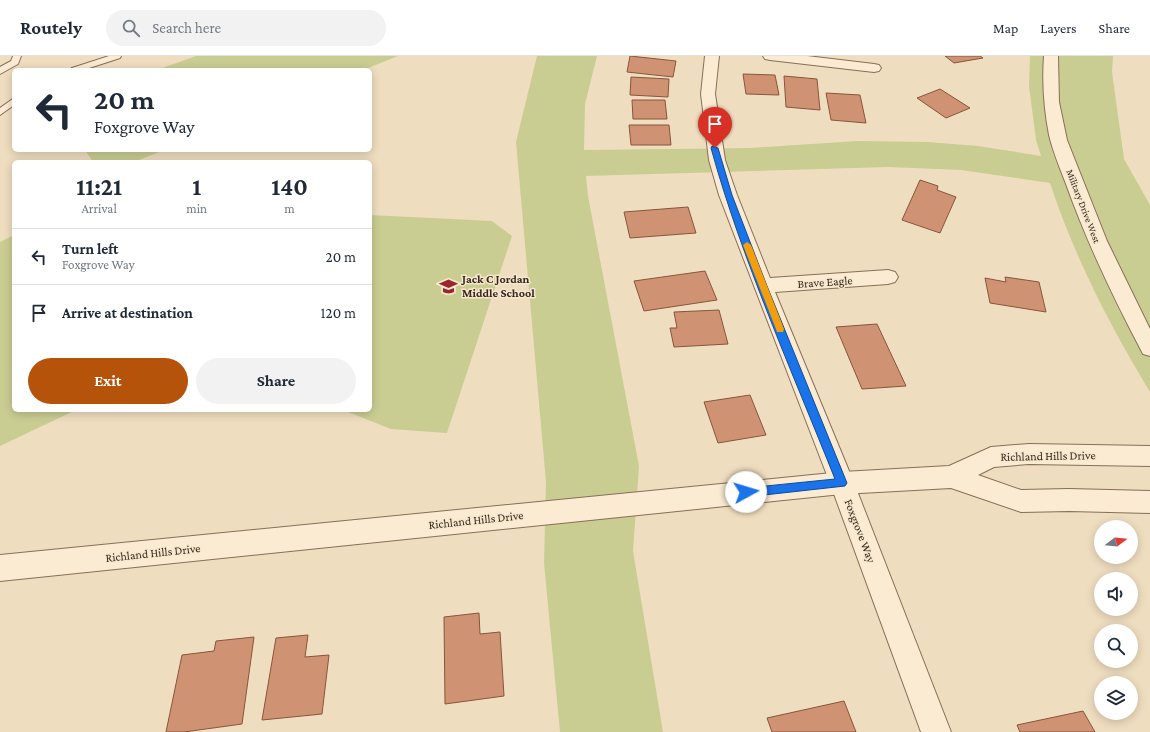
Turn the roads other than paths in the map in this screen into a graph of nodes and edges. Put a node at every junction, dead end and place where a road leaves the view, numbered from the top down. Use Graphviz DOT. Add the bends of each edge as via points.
graph roads {
  1 [pos="17,56"];
  2 [pos="117,56"];
  3 [pos="712,56"];
  4 [pos="770,56"];
  5 [pos="1051,56"];
  6 [pos="94,59"];
  7 [pos="78,68"];
  8 [pos="874,68"];
  9 [pos="0,71"];
  10 [pos="12,103"];
  11 [pos="0,112"];
  12 [pos="888,277"];
  13 [pos="763,286"];
  14 [pos="1150,348"];
  15 [pos="1150,456"];
  16 [pos="952,477"];
  17 [pos="842,483"];
  18 [pos="1150,502"];
  19 [pos="0,568"];
  20 [pos="936,732"];
  1 -- 9 [label="lane" via="15,62"];
  2 -- 6 [label="lane"];
  3 -- 13 [label="street, Foxgrove Way" via="708,94 717,160"];
  4 -- 8 [label="street"];
  5 -- 14 [label="street, Military Drive West" via="1050,72 1056,130 1082,205 1126,304"];
  6 -- 7 [label="lane"];
  10 -- 11 [label="lane"];
  12 -- 13 [label="street, Brave Eagle"];
  13 -- 17 [label="street, Foxgrove Way"];
  15 -- 16 [label="street, Richland Hills Drive" via="1064,454 991,457"];
  16 -- 17 [label="street, Richland Hills Drive"];
  16 -- 18 [label="street, Richland Hills Drive" via="1021,501"];
  17 -- 19 [label="street, Richland Hills Drive"];
  17 -- 20 [label="street, Foxgrove Way"];
}
